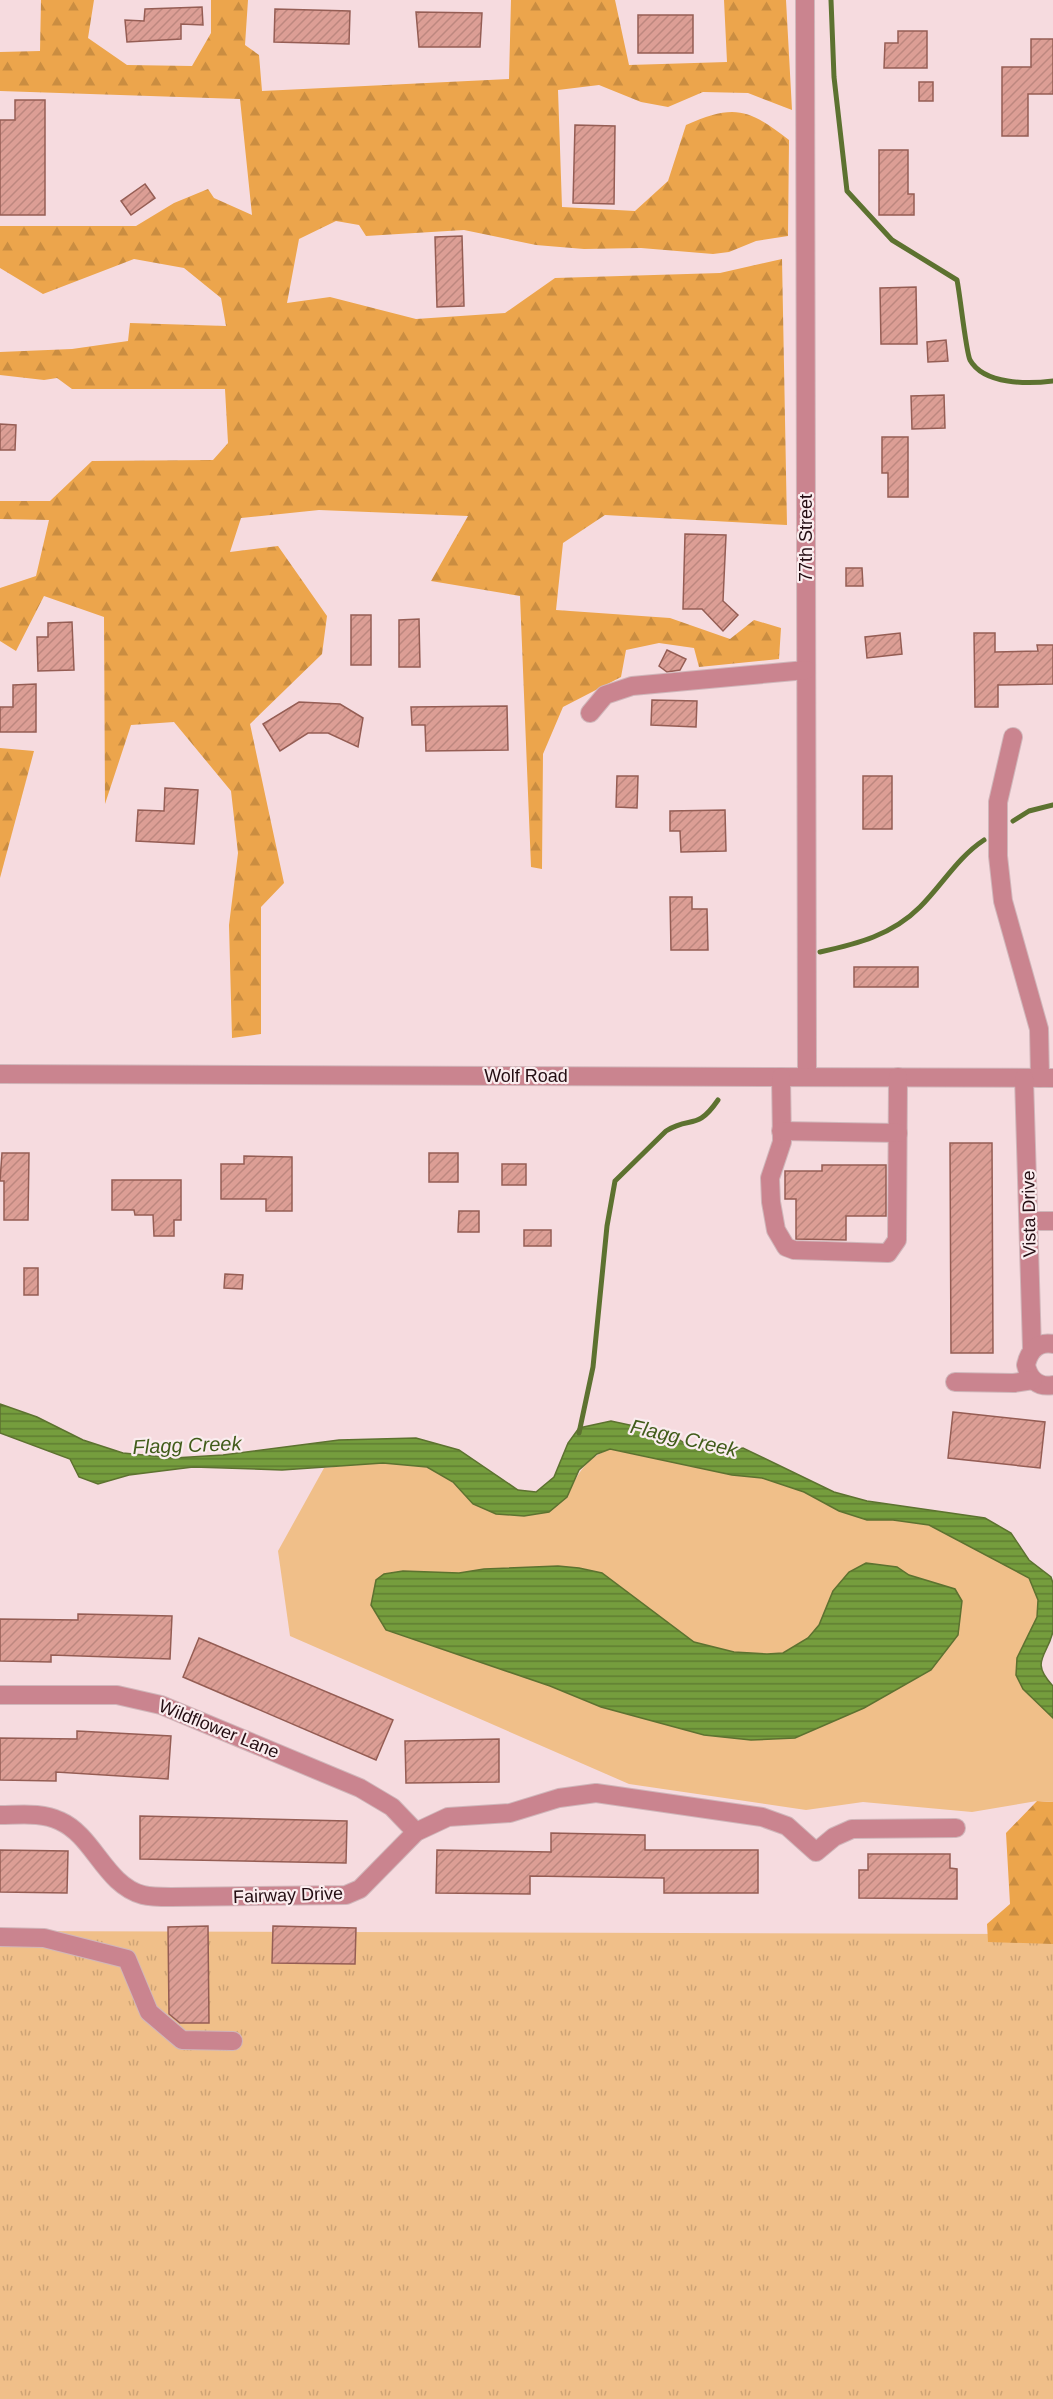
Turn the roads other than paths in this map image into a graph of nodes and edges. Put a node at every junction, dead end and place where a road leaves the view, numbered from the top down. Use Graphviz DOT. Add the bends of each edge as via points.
graph roads {
  1 [pos="805,0"];
  2 [pos="806,670"];
  3 [pos="590,713"];
  4 [pos="1012,737"];
  5 [pos="0,1074"];
  6 [pos="781,1077"];
  7 [pos="807,1077"];
  8 [pos="898,1077"];
  9 [pos="1039,1078"];
  10 [pos="782,1131"];
  11 [pos="898,1133"];
  12 [pos="1029,1221"];
  13 [pos="1053,1221"];
  14 [pos="1053,1344"];
  15 [pos="1032,1349"];
  16 [pos="955,1382"];
  17 [pos="1047,1385"];
  18 [pos="0,1695"];
  19 [pos="0,1815"];
  20 [pos="956,1828"];
  21 [pos="416,1832"];
  22 [pos="0,1937"];
  23 [pos="233,2042"];
  1 -- 2 [label="street, 77th Street"];
  2 -- 3 [label="street" via="632,686 605,695"];
  2 -- 7 [label="street, 77th Street"];
  4 -- 9 [label="street, Vista Drive" via="998,802 998,856 1003,901 1039,1029"];
  5 -- 6 [label="street, Wolf Road"];
  6 -- 7 [label="street, Wolf Road"];
  6 -- 10 [label="street"];
  7 -- 8 [label="street, Wolf Road"];
  8 -- 9 [label="street, Wolf Road"];
  8 -- 11 [label="street"];
  9 -- 12 [label="street, Vista Drive"];
  10 -- 11 [label="street"];
  10 -- 11 [label="street" via="770,1178 777,1230 786,1247 888,1253 897,1240"];
  12 -- 13 [label="street"];
  12 -- 15 [label="street, Vista Drive"];
  14 -- 15 [label="street" via="1039,1344"];
  15 -- 17 [label="street, Vista Drive" via="1026,1365"];
  16 -- 17 [label="street"];
  18 -- 21 [label="street, Wildflower Lane" via="117,1695 161,1705 360,1788 392,1807"];
  19 -- 21 [label="street, Fairway Drive" via="45,1815 62,1821 130,1890 171,1897 346,1895 360,1889"];
  20 -- 21 [label="street, Fairway Drive" via="852,1829 816,1852 787,1826 762,1817 596,1793 559,1798 510,1813 448,1817"];
  22 -- 23 [label="street" via="44,1938 127,1959 149,2012 182,2040"];
}
